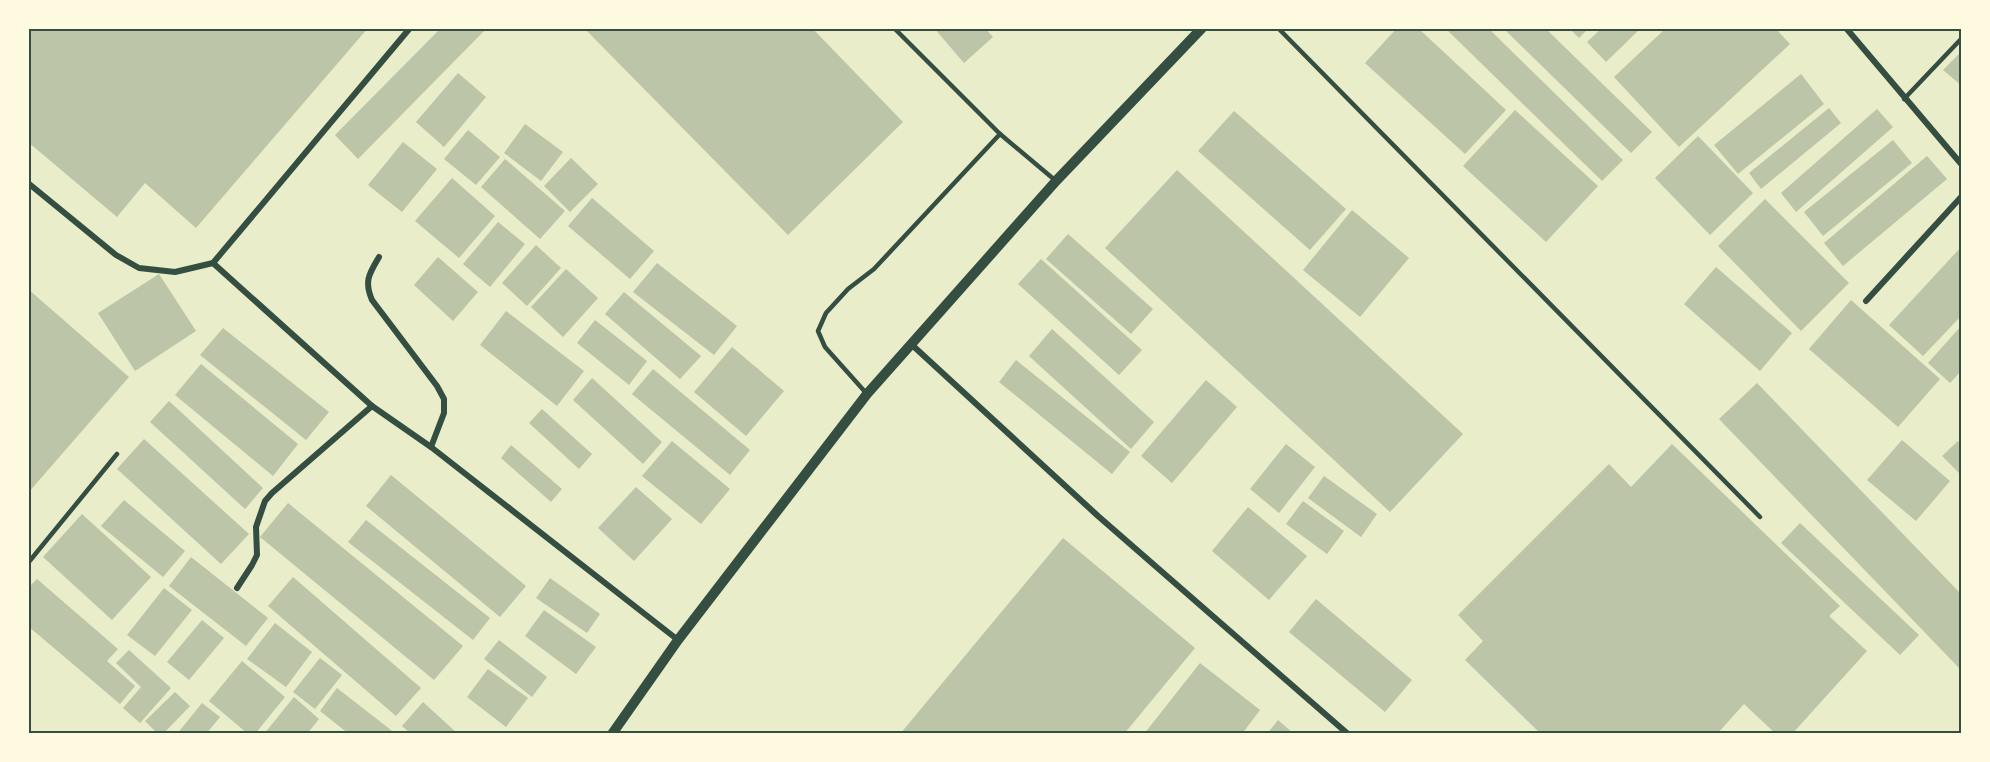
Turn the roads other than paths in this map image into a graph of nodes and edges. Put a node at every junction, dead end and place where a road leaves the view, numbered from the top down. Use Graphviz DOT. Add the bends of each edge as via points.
graph roads {
  1 [pos="410,28"];
  2 [pos="894,28"];
  3 [pos="1202,28"];
  4 [pos="1278,28"];
  5 [pos="1846,28"];
  6 [pos="1962,38"];
  7 [pos="1904,99"];
  8 [pos="1000,134"];
  9 [pos="1962,165"];
  10 [pos="1056,181"];
  11 [pos="28,183"];
  12 [pos="1962,196"];
  13 [pos="379,256"];
  14 [pos="213,263"];
  15 [pos="1866,302"];
  16 [pos="911,344"];
  17 [pos="867,394"];
  18 [pos="372,406"];
  19 [pos="431,447"];
  20 [pos="117,454"];
  21 [pos="1760,517"];
  22 [pos="28,563"];
  23 [pos="237,588"];
  24 [pos="678,640"];
  25 [pos="612,734"];
  26 [pos="1348,734"];
  1 -- 14 [label="street"];
  2 -- 8 [label="lane"];
  3 -- 10 [label="street"];
  4 -- 21 [label="lane"];
  5 -- 7 [label="street"];
  6 -- 7 [label="lane"];
  7 -- 9 [label="street"];
  8 -- 10 [label="lane"];
  8 -- 17 [label="lane" via="874,269 826,313 818,332 825,347"];
  10 -- 16 [label="street"];
  11 -- 14 [label="street" via="116,255 139,268 175,272"];
  12 -- 15 [label="street"];
  13 -- 19 [label="street" via="369,273 367,288 372,300 444,399 444,413"];
  14 -- 18 [label="street"];
  16 -- 17 [label="street"];
  16 -- 26 [label="street" via="1098,516"];
  17 -- 24 [label="street"];
  18 -- 19 [label="street"];
  18 -- 23 [label="street" via="265,501 256,527 257,555"];
  19 -- 24 [label="street"];
  20 -- 22 [label="lane"];
  24 -- 25 [label="street"];
}
